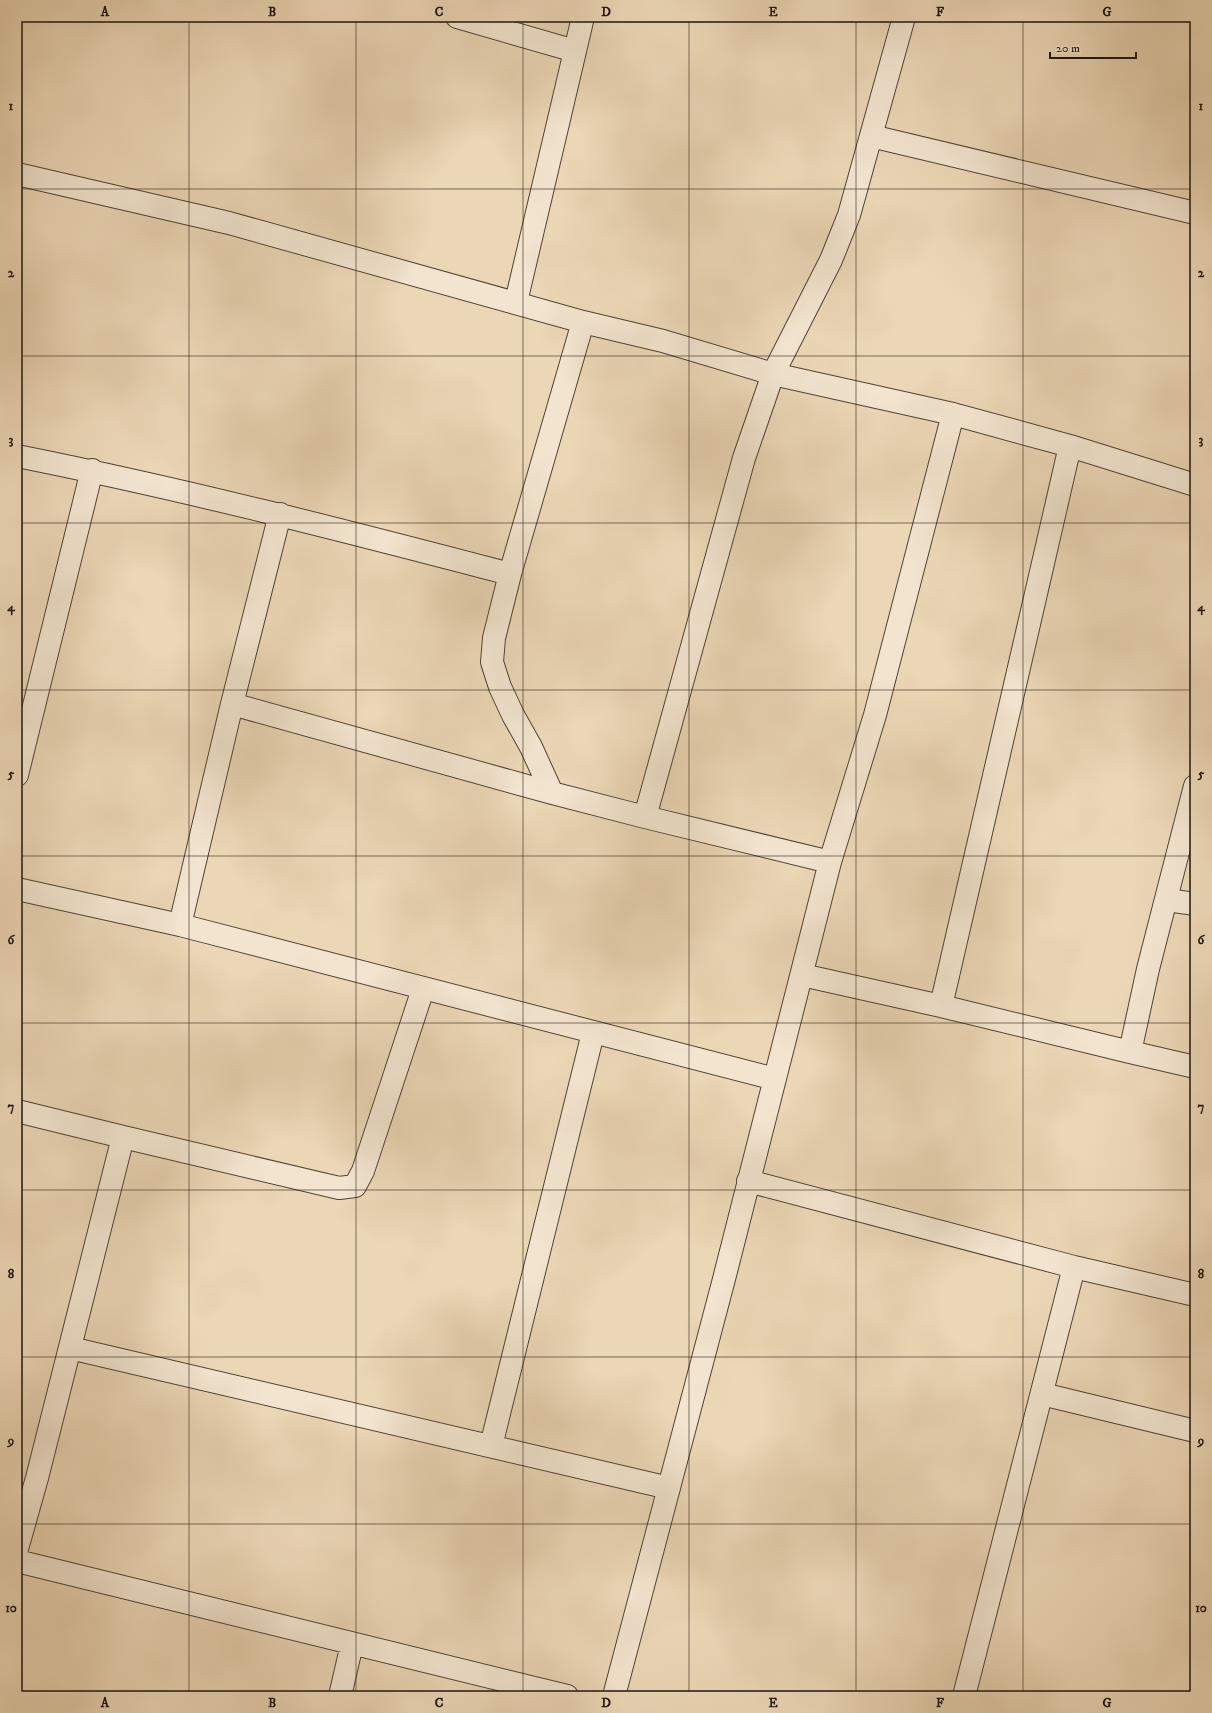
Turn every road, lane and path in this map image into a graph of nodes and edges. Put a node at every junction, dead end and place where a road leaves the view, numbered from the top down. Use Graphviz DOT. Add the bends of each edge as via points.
graph roads {
  1 [pos="457,17"];
  2 [pos="583,17"];
  3 [pos="904,17"];
  4 [pos="575,51"];
  5 [pos="871,136"];
  6 [pos="17,174"];
  7 [pos="1195,213"];
  8 [pos="516,302"];
  9 [pos="583,322"];
  10 [pos="773,374"];
  11 [pos="953,414"];
  12 [pos="1070,446"];
  13 [pos="17,456"];
  14 [pos="92,470"];
  15 [pos="1195,485"];
  16 [pos="280,514"];
  17 [pos="510,574"];
  18 [pos="232,704"];
  19 [pos="18,764"];
  20 [pos="1195,786"];
  21 [pos="552,793"];
  22 [pos="645,817"];
  23 [pos="830,862"];
  24 [pos="17,889"];
  25 [pos="1167,900"];
  26 [pos="1195,904"];
  27 [pos="180,925"];
  28 [pos="802,975"];
  29 [pos="423,989"];
  30 [pos="942,1006"];
  31 [pos="593,1033"];
  32 [pos="1130,1052"];
  33 [pos="1195,1068"];
  34 [pos="775,1079"];
  35 [pos="17,1111"];
  36 [pos="123,1137"];
  37 [pos="748,1181"];
  38 [pos="1074,1267"];
  39 [pos="1195,1295"];
  40 [pos="70,1348"];
  41 [pos="1042,1394"];
  42 [pos="1195,1431"];
  43 [pos="491,1446"];
  44 [pos="669,1488"];
  45 [pos="17,1549"];
  46 [pos="17,1561"];
  47 [pos="352,1644"];
  48 [pos="340,1696"];
  49 [pos="568,1696"];
  50 [pos="614,1696"];
  51 [pos="964,1696"];
  1 -- 4 [label="street"];
  2 -- 4 [label="street"];
  3 -- 5 [label="street"];
  4 -- 8 [label="street"];
  5 -- 7 [label="street"];
  5 -- 10 [label="street" via="849,215 831,260"];
  6 -- 8 [label="street" via="229,224"];
  8 -- 9 [label="street"];
  9 -- 10 [label="street" via="663,341"];
  9 -- 17 [label="street"];
  10 -- 11 [label="street"];
  10 -- 22 [label="street" via="744,458"];
  11 -- 12 [label="street"];
  11 -- 23 [label="street" via="875,715"];
  12 -- 15 [label="street"];
  12 -- 30 [label="street"];
  13 -- 14 [label="street"];
  14 -- 16 [label="street"];
  14 -- 19 [label="street"];
  16 -- 17 [label="street"];
  16 -- 18 [label="street"];
  17 -- 21 [label="street" via="494,638 492,662 504,694 532,747"];
  18 -- 21 [label="street"];
  18 -- 27 [label="street"];
  20 -- 25 [label="street"];
  21 -- 22 [label="street"];
  22 -- 23 [label="street"];
  23 -- 28 [label="street"];
  24 -- 27 [label="street"];
  25 -- 26 [label="street"];
  25 -- 32 [label="street" via="1148,969"];
  27 -- 29 [label="street"];
  28 -- 30 [label="street"];
  28 -- 34 [label="street"];
  29 -- 31 [label="street"];
  29 -- 36 [label="street" via="363,1171 355,1186 339,1188"];
  30 -- 32 [label="street"];
  31 -- 34 [label="street"];
  31 -- 43 [label="street"];
  32 -- 33 [label="street"];
  34 -- 37 [label="street"];
  35 -- 36 [label="street"];
  36 -- 40 [label="street"];
  37 -- 38 [label="street"];
  37 -- 44 [label="street"];
  38 -- 39 [label="street"];
  38 -- 41 [label="street"];
  40 -- 43 [label="street"];
  40 -- 45 [label="street"];
  41 -- 42 [label="street"];
  41 -- 51 [label="street"];
  43 -- 44 [label="street"];
  44 -- 50 [label="street"];
  46 -- 47 [label="street"];
  47 -- 48 [label="street"];
  47 -- 49 [label="street"];
}
